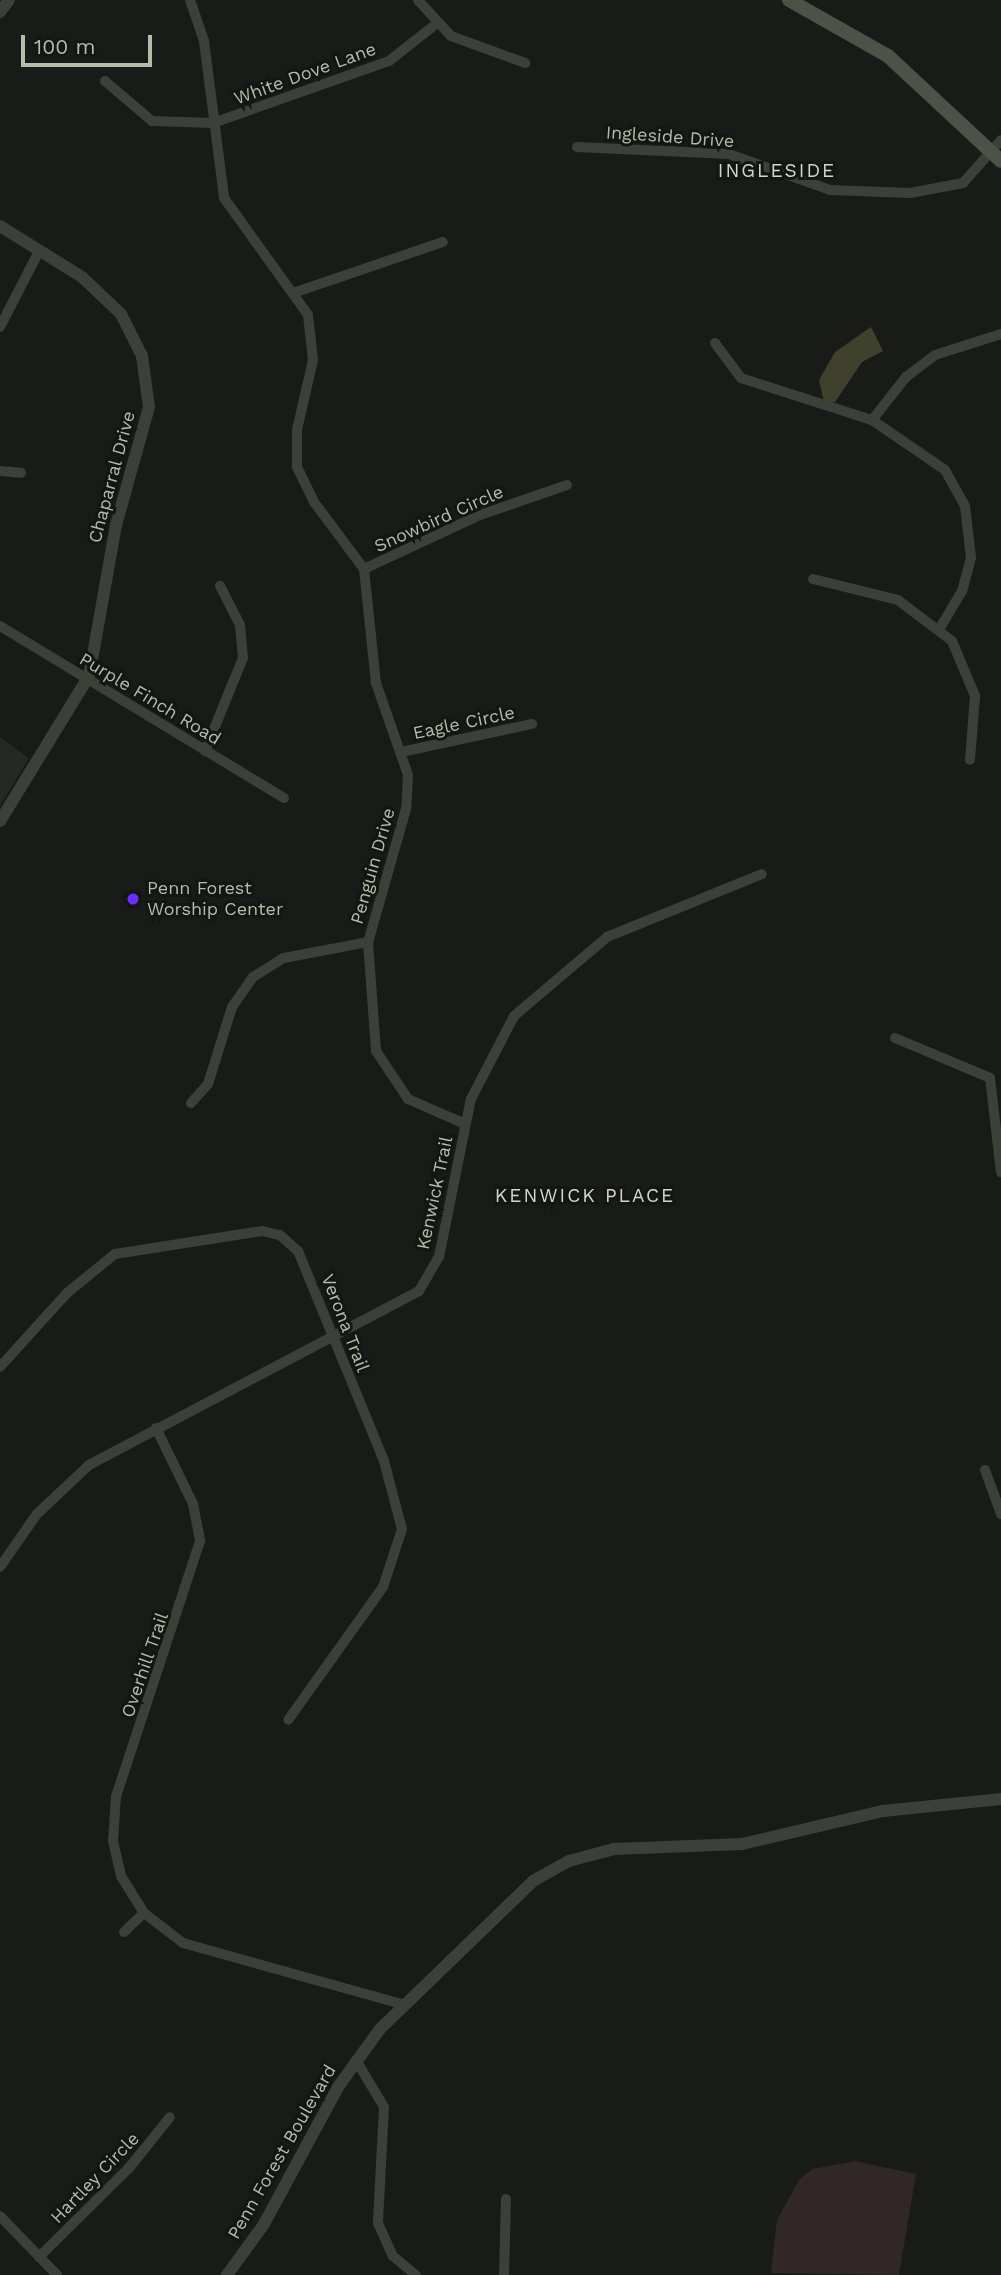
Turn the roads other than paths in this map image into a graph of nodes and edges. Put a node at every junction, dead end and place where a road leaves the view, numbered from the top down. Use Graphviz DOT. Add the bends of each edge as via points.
graph roads {
  1 [pos="9,0"];
  2 [pos="190,0"];
  3 [pos="418,0"];
  4 [pos="789,0"];
  5 [pos="0,12"];
  6 [pos="436,24"];
  7 [pos="525,63"];
  8 [pos="105,81"];
  9 [pos="213,122"];
  10 [pos="577,147"];
  11 [pos="999,152"];
  12 [pos="0,226"];
  13 [pos="443,242"];
  14 [pos="37,253"];
  15 [pos="296,292"];
  16 [pos="0,327"];
  17 [pos="1001,334"];
  18 [pos="715,343"];
  19 [pos="872,420"];
  20 [pos="0,471"];
  21 [pos="22,473"];
  22 [pos="567,485"];
  23 [pos="363,569"];
  24 [pos="813,579"];
  25 [pos="220,586"];
  26 [pos="0,626"];
  27 [pos="940,628"];
  28 [pos="87,680"];
  29 [pos="532,724"];
  30 [pos="205,751"];
  31 [pos="401,752"];
  32 [pos="970,760"];
  33 [pos="284,797"];
  34 [pos="0,821"];
  35 [pos="762,874"];
  36 [pos="368,942"];
  37 [pos="895,1038"];
  38 [pos="191,1103"];
  39 [pos="465,1124"];
  40 [pos="1001,1172"];
  41 [pos="334,1339"];
  42 [pos="0,1367"];
  43 [pos="156,1428"];
  44 [pos="985,1470"];
  45 [pos="1001,1514"];
  46 [pos="0,1567"];
  47 [pos="288,1720"];
  48 [pos="1001,1799"];
  49 [pos="144,1913"];
  50 [pos="124,1932"];
  51 [pos="401,2004"];
  52 [pos="356,2060"];
  53 [pos="170,2117"];
  54 [pos="506,2199"];
  55 [pos="0,2216"];
  56 [pos="39,2257"];
  57 [pos="57,2275"];
  58 [pos="227,2275"];
  59 [pos="416,2275"];
  60 [pos="504,2275"];
  1 -- 5 [label="street"];
  2 -- 9 [label="street, Penguin Drive" via="204,41"];
  3 -- 6 [label="street"];
  4 -- 11 [label="main road" via="888,56"];
  6 -- 7 [label="street"];
  6 -- 9 [label="street, White Dove Lane" via="388,61"];
  8 -- 9 [label="street, White Dove Lane" via="152,121"];
  9 -- 15 [label="street, Penguin Drive" via="229,211"];
  10 -- 11 [label="street, Ingleside Drive" via="729,154 849,192 952,188"];
  12 -- 14 [label="street, Chaparral Drive"];
  13 -- 15 [label="street"];
  14 -- 16 [label="street"];
  14 -- 28 [label="street, Chaparral Drive" via="96,288 121,314 138,344 149,390 146,426 116,525"];
  15 -- 23 [label="street, Penguin Drive" via="313,342 297,430 297,467 314,502"];
  17 -- 19 [label="street" via="935,355 906,377"];
  18 -- 19 [label="street" via="732,371 755,386"];
  19 -- 27 [label="street" via="934,459 965,506 968,574"];
  20 -- 21 [label="street"];
  22 -- 23 [label="street, Snowbird Circle" via="480,515"];
  23 -- 31 [label="street, Penguin Drive" via="376,683"];
  24 -- 27 [label="street" via="898,600"];
  25 -- 30 [label="street" via="240,625 243,658"];
  26 -- 28 [label="street, Purple Finch Road"];
  27 -- 32 [label="street" via="971,680 976,714"];
  28 -- 30 [label="street, Purple Finch Road"];
  28 -- 34 [label="street, Chaparral Drive"];
  29 -- 31 [label="street, Eagle Circle"];
  30 -- 33 [label="street, Purple Finch Road"];
  31 -- 36 [label="street, Penguin Drive" via="408,801"];
  35 -- 39 [label="street, Kenwick Trail" via="755,883 629,925 540,990 494,1046"];
  36 -- 38 [label="street" via="284,958 253,977 232,1007 208,1084"];
  36 -- 39 [label="street, Penguin Drive" via="373,1037 381,1065 420,1108"];
  37 -- 40 [label="street" via="990,1078"];
  39 -- 41 [label="street, Kenwick Trail" via="442,1244 428,1280 395,1309"];
  41 -- 42 [label="street, Verona Trail" via="292,1243 271,1232 244,1231 106,1258"];
  41 -- 43 [label="street, Kenwick Trail"];
  41 -- 47 [label="street, Verona Trail" via="398,1502 401,1543 383,1587"];
  43 -- 46 [label="street, Kenwick Trail" via="69,1481"];
  43 -- 49 [label="street, Overhill Trail" via="193,1504 200,1541 113,1813 119,1868"];
  44 -- 45 [label="street"];
  48 -- 51 [label="street, Penn Forest Boulevard" via="883,1811 742,1844 589,1854 514,1895"];
  49 -- 50 [label="street"];
  49 -- 51 [label="street, Overhill Trail" via="165,1933 202,1951"];
  51 -- 52 [label="street, Penn Forest Boulevard"];
  52 -- 58 [label="street, Penn Forest Boulevard" via="264,2224"];
  52 -- 59 [label="street" via="384,2107 377,2223 393,2256"];
  53 -- 56 [label="street, Hartley Circle" via="129,2168"];
  54 -- 60 [label="street"];
  55 -- 56 [label="street"];
  56 -- 57 [label="street"];
}
